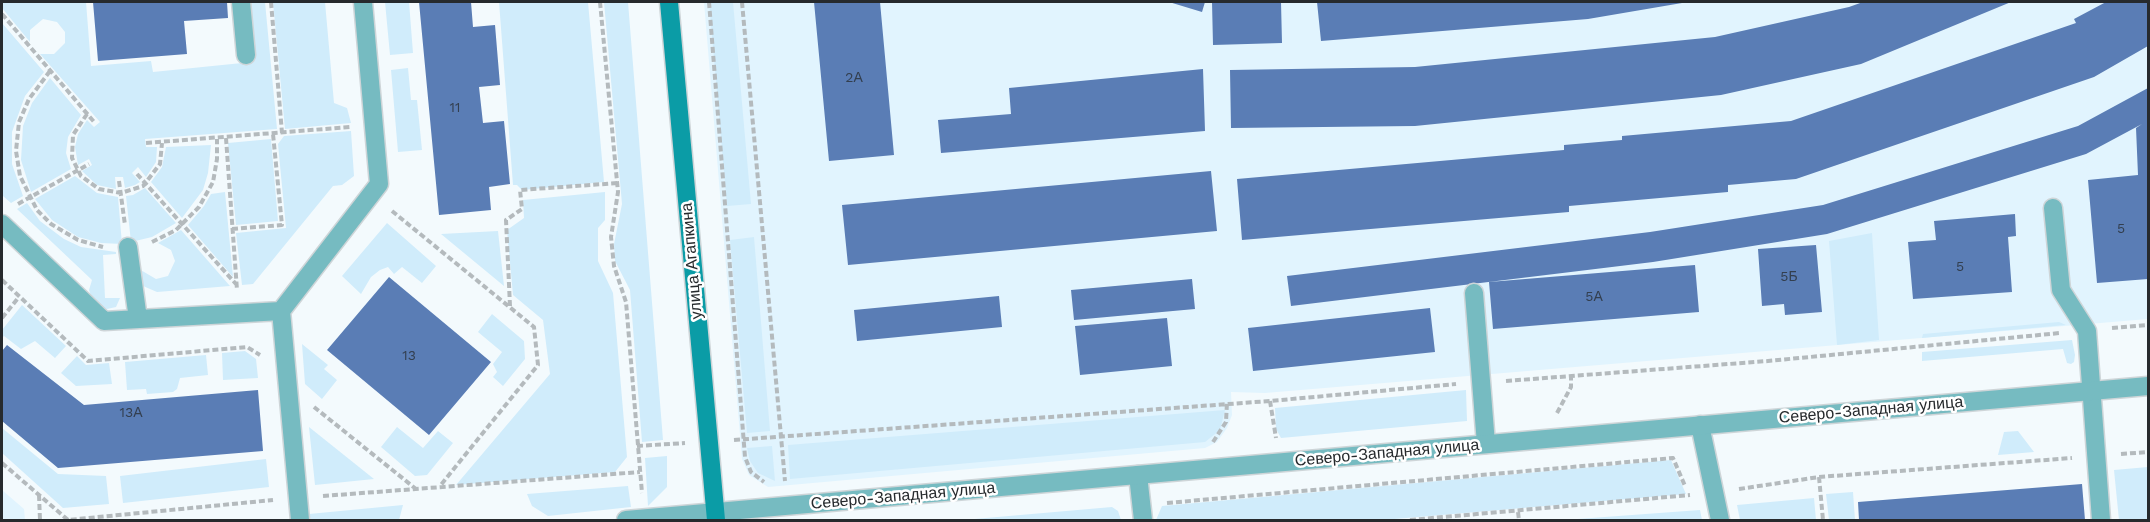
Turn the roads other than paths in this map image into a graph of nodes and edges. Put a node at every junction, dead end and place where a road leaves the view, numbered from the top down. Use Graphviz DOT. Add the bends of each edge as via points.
graph roads {
  1 [pos="241,2"];
  2 [pos="363,2"];
  3 [pos="669,2"];
  4 [pos="246,55"];
  5 [pos="2053,208"];
  6 [pos="2,224"];
  7 [pos="128,248"];
  8 [pos="1474,293"];
  9 [pos="281,311"];
  10 [pos="138,320"];
  11 [pos="2148,386"];
  12 [pos="2090,391"];
  13 [pos="1700,425"];
  14 [pos="1486,444"];
  15 [pos="1138,475"];
  16 [pos="716,516"];
  17 [pos="300,520"];
  18 [pos="635,520"];
  19 [pos="1143,520"];
  20 [pos="1720,520"];
  21 [pos="2101,520"];
  1 -- 4 [label="street"];
  2 -- 9 [label="street" via="379,184"];
  3 -- 16 [label="main road, улица Агапкина"];
  5 -- 12 [label="street" via="2061,290 2087,331"];
  6 -- 10 [label="street" via="104,321"];
  7 -- 10 [label="street"];
  8 -- 14 [label="street"];
  9 -- 10 [label="street"];
  9 -- 17 [label="street"];
  11 -- 12 [label="street, Северо-Западная улица"];
  12 -- 13 [label="street, Северо-Западная улица"];
  12 -- 21 [label="street"];
  13 -- 14 [label="street, Северо-Западная улица"];
  13 -- 20 [label="street"];
  14 -- 15 [label="street, Северо-Западная улица"];
  15 -- 16 [label="street, Северо-Западная улица"];
  15 -- 19 [label="street"];
  16 -- 18 [label="street, Северо-Западная улица"];
}
